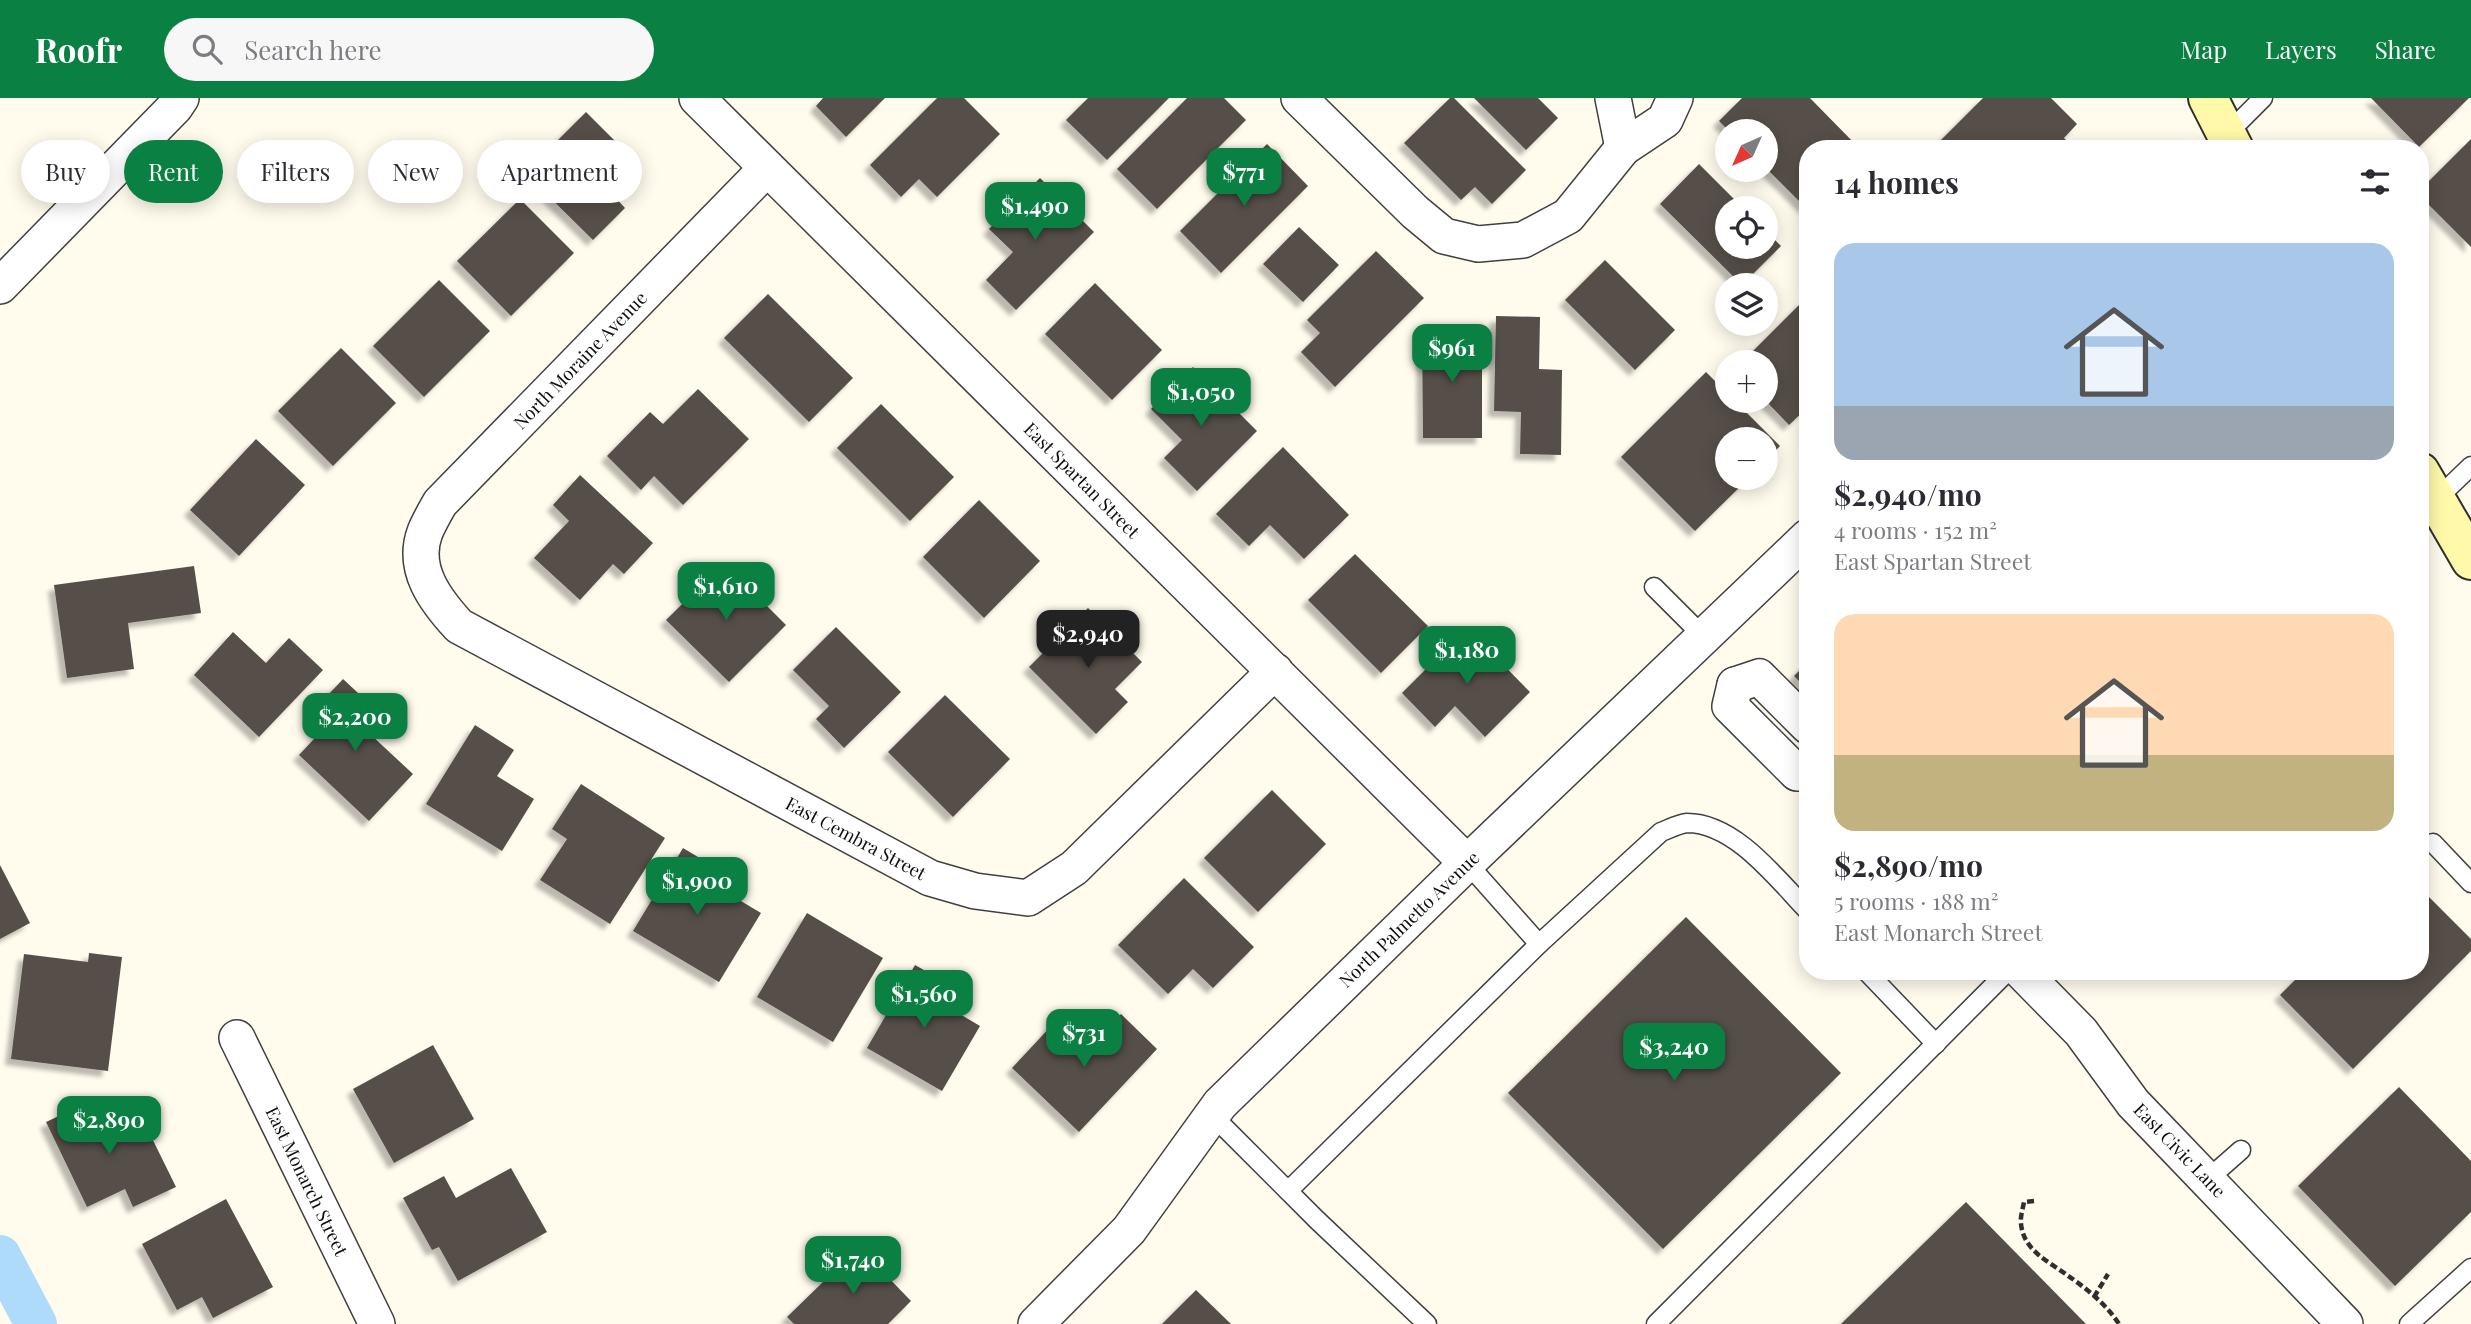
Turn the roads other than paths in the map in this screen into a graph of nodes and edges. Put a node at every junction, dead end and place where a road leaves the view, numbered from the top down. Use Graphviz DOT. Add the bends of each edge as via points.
graph roads {
  1 [pos="181,98"];
  2 [pos="697,98"];
  3 [pos="1299,98"];
  4 [pos="1613,98"];
  5 [pos="1675,98"];
  6 [pos="2208,98"];
  7 [pos="2263,98"];
  8 [pos="2223,140"];
  9 [pos="2227,140"];
  10 [pos="1623,148"];
  11 [pos="767,168"];
  12 [pos="0,286"];
  13 [pos="2471,466"];
  14 [pos="2429,494"];
  15 [pos="2429,500"];
  16 [pos="1799,546"];
  17 [pos="2471,560"];
  18 [pos="422,568"];
  19 [pos="1654,587"];
  20 [pos="1701,640"];
  21 [pos="1275,671"];
  22 [pos="1735,685"];
  23 [pos="1799,717"];
  24 [pos="1799,773"];
  25 [pos="2433,843"];
  26 [pos="1467,863"];
  27 [pos="2471,883"];
  28 [pos="1799,902"];
  29 [pos="1539,944"];
  30 [pos="1875,980"];
  31 [pos="1999,980"];
  32 [pos="2030,980"];
  33 [pos="237,1038"];
  34 [pos="1936,1044"];
  35 [pos="1212,1115"];
  36 [pos="2241,1150"];
  37 [pos="2208,1179"];
  38 [pos="1288,1191"];
  39 [pos="2471,1268"];
  40 [pos="377,1324"];
  41 [pos="1036,1324"];
  42 [pos="1427,1324"];
  43 [pos="1656,1324"];
  44 [pos="2345,1324"];
  45 [pos="2409,1324"];
  1 -- 12 [label="street"];
  2 -- 11 [label="street, East Spartan Street"];
  3 -- 10 [label="street" via="1424,220 1444,236 1478,244 1523,240 1567,216"];
  4 -- 10 [label="street"];
  5 -- 10 [label="street" via="1665,120"];
  6 -- 8 [label="main road"];
  7 -- 9 [label="lane"];
  11 -- 18 [label="street, North Moraine Avenue" via="440,502 424,535"];
  11 -- 21 [label="street, East Spartan Street"];
  13 -- 14 [label="lane"];
  15 -- 17 [label="main road"];
  16 -- 20 [label="street, North Palmetto Avenue"];
  18 -- 21 [label="street, East Cembra Street" via="436,601 459,626 930,878 1014,897 1028,898 1074,868"];
  19 -- 20 [label="lane"];
  20 -- 22 [label="street"];
  20 -- 26 [label="street, North Palmetto Avenue"];
  21 -- 26 [label="street, East Spartan Street"];
  22 -- 23 [label="street" via="1759,677"];
  22 -- 24 [label="street" via="1730,706"];
  25 -- 27 [label="lane"];
  26 -- 29 [label="lane"];
  26 -- 35 [label="street, North Palmetto Avenue"];
  28 -- 29 [label="lane" via="1750,851 1712,827 1685,823 1661,832"];
  29 -- 38 [label="lane"];
  30 -- 34 [label="lane"];
  31 -- 34 [label="lane"];
  32 -- 37 [label="street, East Civic Lane" via="2081,1032 2133,1103"];
  33 -- 40 [label="street, East Monarch Street"];
  34 -- 43 [label="lane"];
  35 -- 38 [label="lane"];
  35 -- 41 [label="street, North Palmetto Avenue" via="1129,1230"];
  36 -- 37 [label="lane"];
  37 -- 44 [label="street, East Civic Lane"];
  38 -- 42 [label="lane"];
  39 -- 45 [label="lane"];
}
